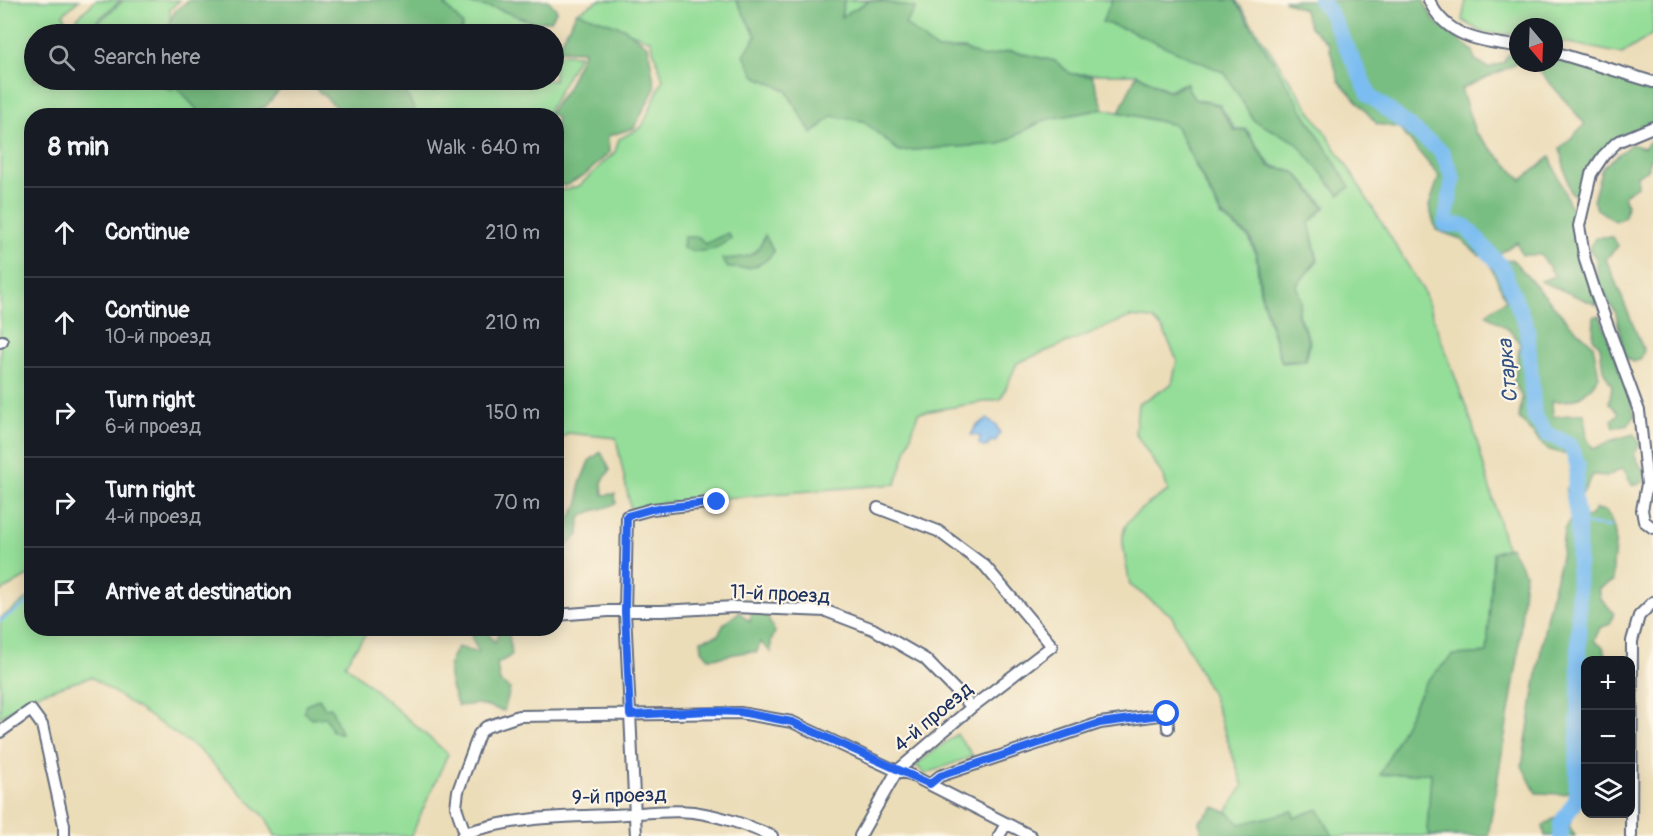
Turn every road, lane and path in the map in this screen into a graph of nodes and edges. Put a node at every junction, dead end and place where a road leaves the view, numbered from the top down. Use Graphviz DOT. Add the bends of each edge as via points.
graph roads {
  1 [pos="1429,0"];
  2 [pos="1509,45"];
  3 [pos="1563,55"];
  4 [pos="1653,82"];
  5 [pos="1653,127"];
  6 [pos="717,502"];
  7 [pos="878,508"];
  8 [pos="1653,528"];
  9 [pos="1653,602"];
  10 [pos="625,612"];
  11 [pos="564,614"];
  12 [pos="972,707"];
  13 [pos="630,715"];
  14 [pos="1168,728"];
  15 [pos="0,732"];
  16 [pos="897,771"];
  17 [pos="930,784"];
  18 [pos="635,814"];
  19 [pos="1006,824"];
  20 [pos="464,835"];
  21 [pos="64,836"];
  22 [pos="636,836"];
  23 [pos="772,836"];
  24 [pos="860,836"];
  25 [pos="999,836"];
  26 [pos="1031,836"];
  27 [pos="1631,836"];
  1 -- 2 [label="street" via="1445,23 1462,35"];
  3 -- 4 [label="street"];
  5 -- 8 [label="street" via="1617,142 1603,156 1591,174 1579,226 1591,281 1640,418 1647,484 1642,510 1644,521"];
  6 -- 10 [label="street" via="652,509 627,516"];
  7 -- 12 [label="street, 4-й проезд" via="938,531 985,566 1052,646"];
  9 -- 27 [label="street" via="1639,616 1632,641"];
  10 -- 11 [label="street, 11-й проезд"];
  10 -- 12 [label="street, 11-й проезд" via="734,607 826,611 873,629 925,660"];
  10 -- 13 [label="street"];
  12 -- 16 [label="street, 4-й проезд"];
  13 -- 16 [label="street" via="740,712 792,722"];
  13 -- 18 [label="street"];
  13 -- 20 [label="street" via="509,718 486,727 479,734 456,807"];
  14 -- 17 [label="street" via="1167,714 1100,723 940,776"];
  15 -- 21 [label="street" via="31,710 42,725"];
  16 -- 17 [label="street"];
  16 -- 24 [label="street, 4-й проезд"];
  17 -- 19 [label="street"];
  18 -- 20 [label="street, 9-й проезд" via="536,817"];
  18 -- 22 [label="street"];
  18 -- 23 [label="street, 9-й проезд" via="693,812 735,820"];
  19 -- 25 [label="street"];
  19 -- 26 [label="street"];
}
